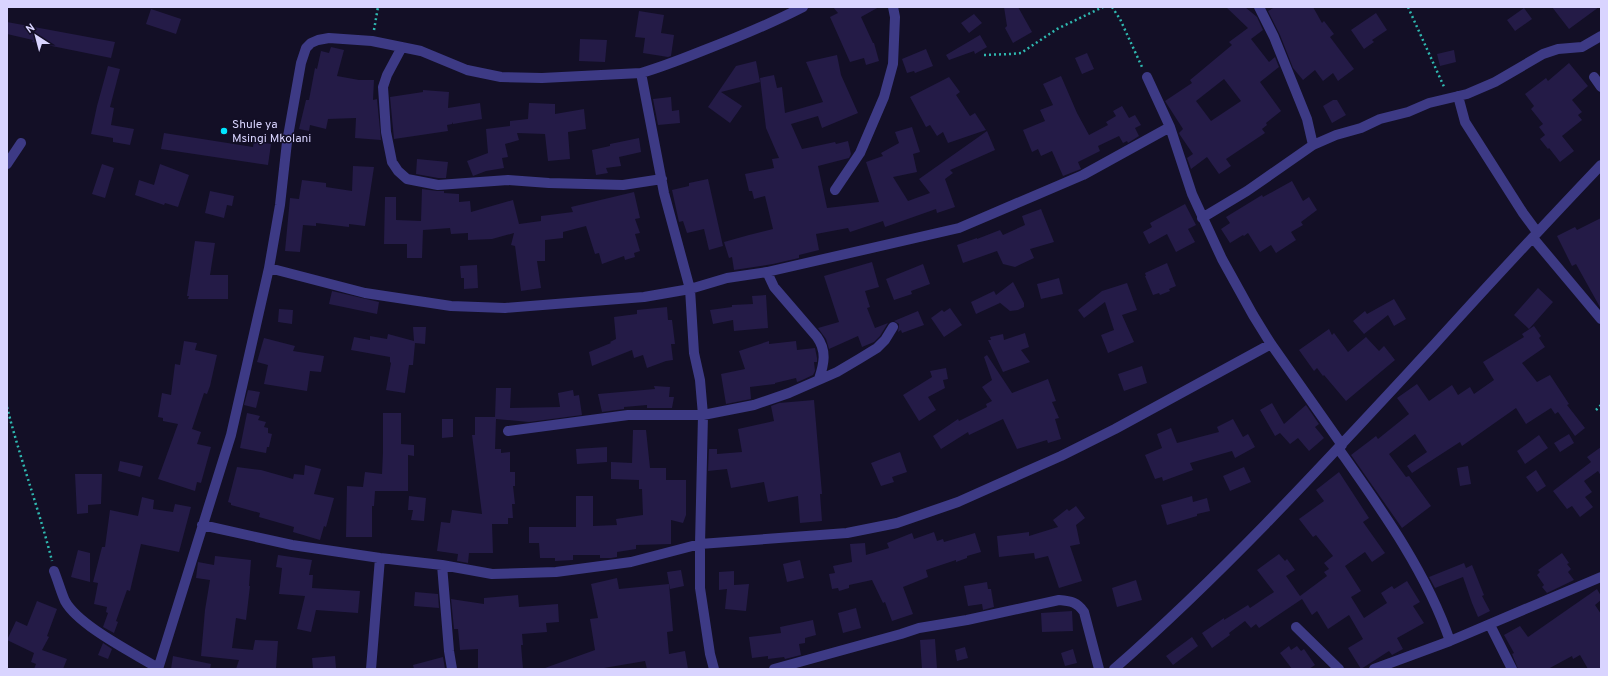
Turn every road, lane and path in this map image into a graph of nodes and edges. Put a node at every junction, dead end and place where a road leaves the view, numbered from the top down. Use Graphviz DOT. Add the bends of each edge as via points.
graph roads {
  1 [pos="378,7"];
  2 [pos="803,7"];
  3 [pos="893,7"];
  4 [pos="1103,7"];
  5 [pos="1112,7"];
  6 [pos="1259,7"];
  7 [pos="1408,7"];
  8 [pos="1601,36"];
  9 [pos="372,41"];
  10 [pos="402,47"];
  11 [pos="984,55"];
  12 [pos="641,73"];
  13 [pos="1147,77"];
  14 [pos="1594,77"];
  15 [pos="1601,87"];
  16 [pos="1454,97"];
  17 [pos="1170,127"];
  18 [pos="21,143"];
  19 [pos="1313,144"];
  20 [pos="7,164"];
  21 [pos="1601,165"];
  22 [pos="662,179"];
  23 [pos="835,190"];
  24 [pos="1202,218"];
  25 [pos="1535,235"];
  26 [pos="269,268"];
  27 [pos="767,272"];
  28 [pos="690,289"];
  29 [pos="1601,319"];
  30 [pos="893,327"];
  31 [pos="1271,344"];
  32 [pos="819,379"];
  33 [pos="1601,405"];
  34 [pos="7,406"];
  35 [pos="1596,410"];
  36 [pos="703,415"];
  37 [pos="508,431"];
  38 [pos="1340,447"];
  39 [pos="202,525"];
  40 [pos="700,544"];
  41 [pos="380,558"];
  42 [pos="442,565"];
  43 [pos="54,571"];
  44 [pos="1601,577"];
  45 [pos="1490,625"];
  46 [pos="1296,627"];
  47 [pos="1450,641"];
  48 [pos="158,668"];
  49 [pos="371,669"];
  50 [pos="452,669"];
  51 [pos="714,669"];
  52 [pos="774,669"];
  53 [pos="1099,669"];
  54 [pos="1114,669"];
  55 [pos="1339,669"];
  56 [pos="1374,669"];
  57 [pos="1512,669"];
  1 -- 9 [label="path"];
  2 -- 12 [label="street" via="715,46"];
  3 -- 23 [label="street" via="893,64 884,97 860,153"];
  4 -- 11 [label="path" via="1058,29 1021,53"];
  5 -- 13 [label="path"];
  6 -- 19 [label="street" via="1307,119"];
  7 -- 16 [label="path"];
  8 -- 16 [label="street" via="1582,47 1558,49 1543,54 1495,82"];
  9 -- 10 [label="street"];
  9 -- 26 [label="street" via="329,38 311,43 306,48 287,142"];
  10 -- 12 [label="street" via="421,51 467,70 501,77 542,78"];
  10 -- 22 [label="street" via="386,75 383,86 386,132 392,162 407,179 438,185 508,180 623,185"];
  12 -- 22 [label="street"];
  13 -- 17 [label="street"];
  14 -- 15 [label="street"];
  16 -- 19 [label="street" via="1380,119"];
  16 -- 25 [label="street" via="1464,122"];
  17 -- 24 [label="street"];
  17 -- 27 [label="street" via="1083,175 959,228"];
  18 -- 20 [label="street"];
  19 -- 24 [label="street" via="1247,192"];
  21 -- 25 [label="street"];
  22 -- 28 [label="street"];
  24 -- 31 [label="street" via="1222,259"];
  25 -- 29 [label="street"];
  25 -- 38 [label="street"];
  26 -- 28 [label="street" via="365,293 451,306 505,308 644,297"];
  26 -- 39 [label="street" via="232,435"];
  27 -- 28 [label="street" via="727,278"];
  27 -- 32 [label="street" via="774,287 822,346 824,365"];
  28 -- 36 [label="street" via="694,353 700,380"];
  30 -- 32 [label="street" via="877,348 837,372"];
  31 -- 38 [label="street"];
  31 -- 40 [label="street" via="1061,456 958,502 897,522 847,533"];
  32 -- 36 [label="street" via="754,405"];
  33 -- 35 [label="path"];
  34 -- 43 [label="path" via="43,525"];
  36 -- 37 [label="street" via="628,415"];
  36 -- 40 [label="street"];
  38 -- 47 [label="street" via="1399,536 1443,620"];
  38 -- 54 [label="street" via="1233,557"];
  39 -- 41 [label="street" via="292,545"];
  39 -- 48 [label="street"];
  40 -- 42 [label="street" via="631,562 556,572 492,574"];
  40 -- 51 [label="street" via="700,588"];
  41 -- 42 [label="street"];
  41 -- 49 [label="street"];
  42 -- 50 [label="street"];
  43 -- 48 [label="street" via="65,600 73,611 91,627"];
  44 -- 45 [label="street"];
  45 -- 47 [label="street"];
  45 -- 57 [label="street"];
  46 -- 55 [label="street"];
  47 -- 56 [label="street"];
  52 -- 53 [label="street" via="919,628 1059,600 1079,604 1084,612"];
}
